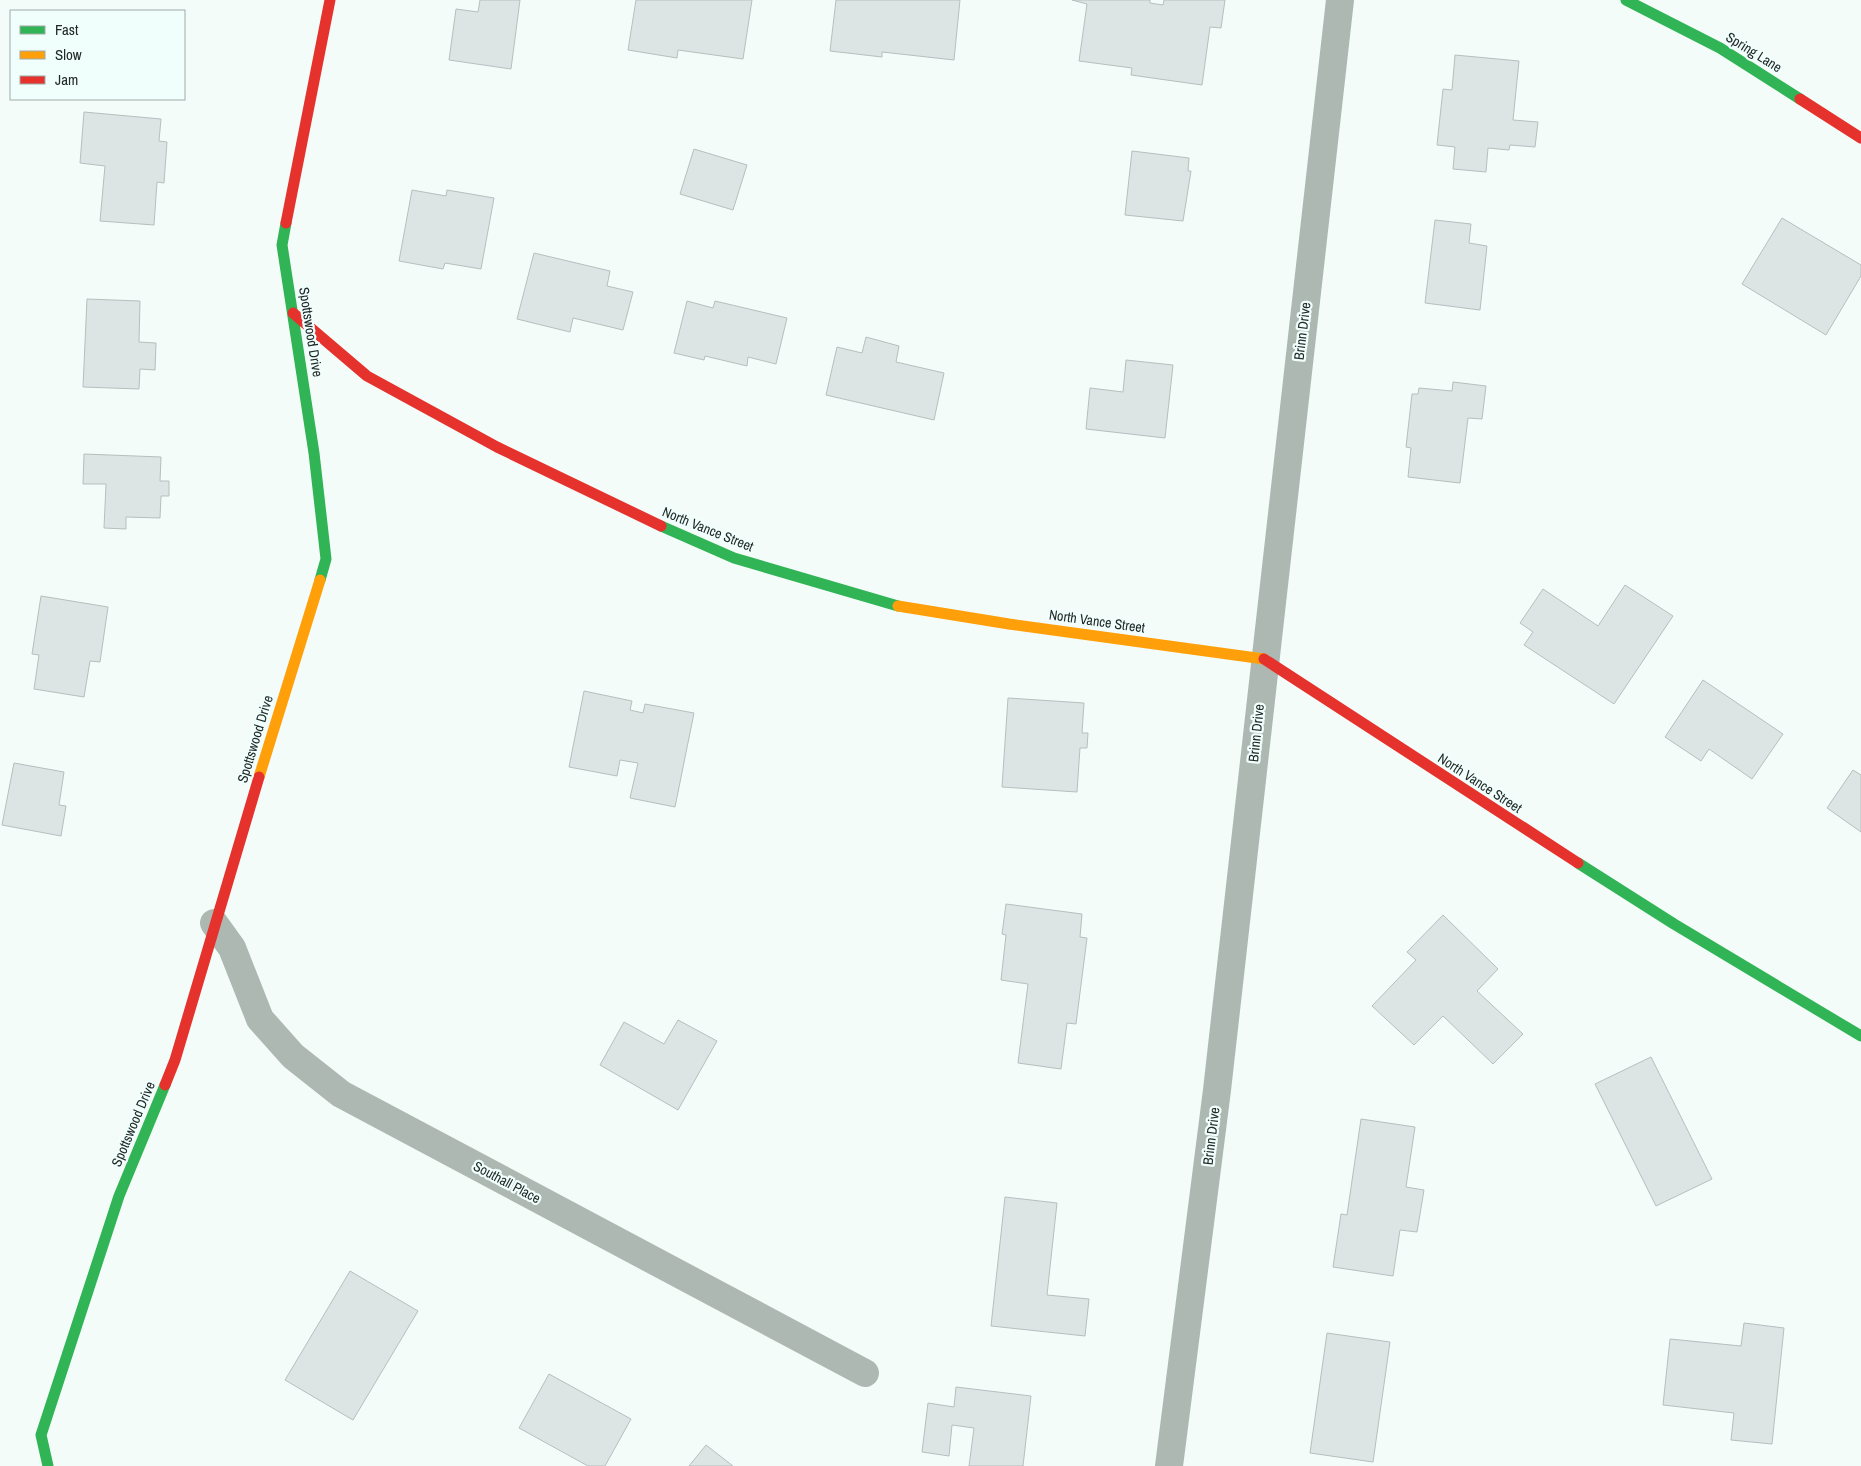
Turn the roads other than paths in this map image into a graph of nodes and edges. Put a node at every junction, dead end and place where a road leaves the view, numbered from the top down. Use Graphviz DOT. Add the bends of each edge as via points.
graph roads {
  1 [pos="330,0"];
  2 [pos="1340,0"];
  3 [pos="1626,0"];
  4 [pos="1861,138"];
  5 [pos="293,313"];
  6 [pos="1264,659"];
  7 [pos="214,923"];
  8 [pos="1861,1036"];
  9 [pos="865,1373"];
  10 [pos="48,1466"];
  11 [pos="1169,1466"];
  1 -- 5 [label="street, Spottswood Drive" via="282,245"];
  2 -- 6 [label="street, Brinn Drive"];
  3 -- 4 [label="street, Spring Lane" via="1720,48"];
  5 -- 6 [label="street, North Vance Street" via="367,376 496,446 734,558 888,604"];
  5 -- 7 [label="street, Spottswood Drive" via="326,559"];
  6 -- 8 [label="street, North Vance Street" via="1666,919"];
  6 -- 11 [label="street, Brinn Drive" via="1216,1090"];
  7 -- 9 [label="street, Southall Place" via="232,948 260,1020 292,1056 341,1094"];
  7 -- 10 [label="street, Spottswood Drive" via="175,1060 118,1196 41,1435"];
}
